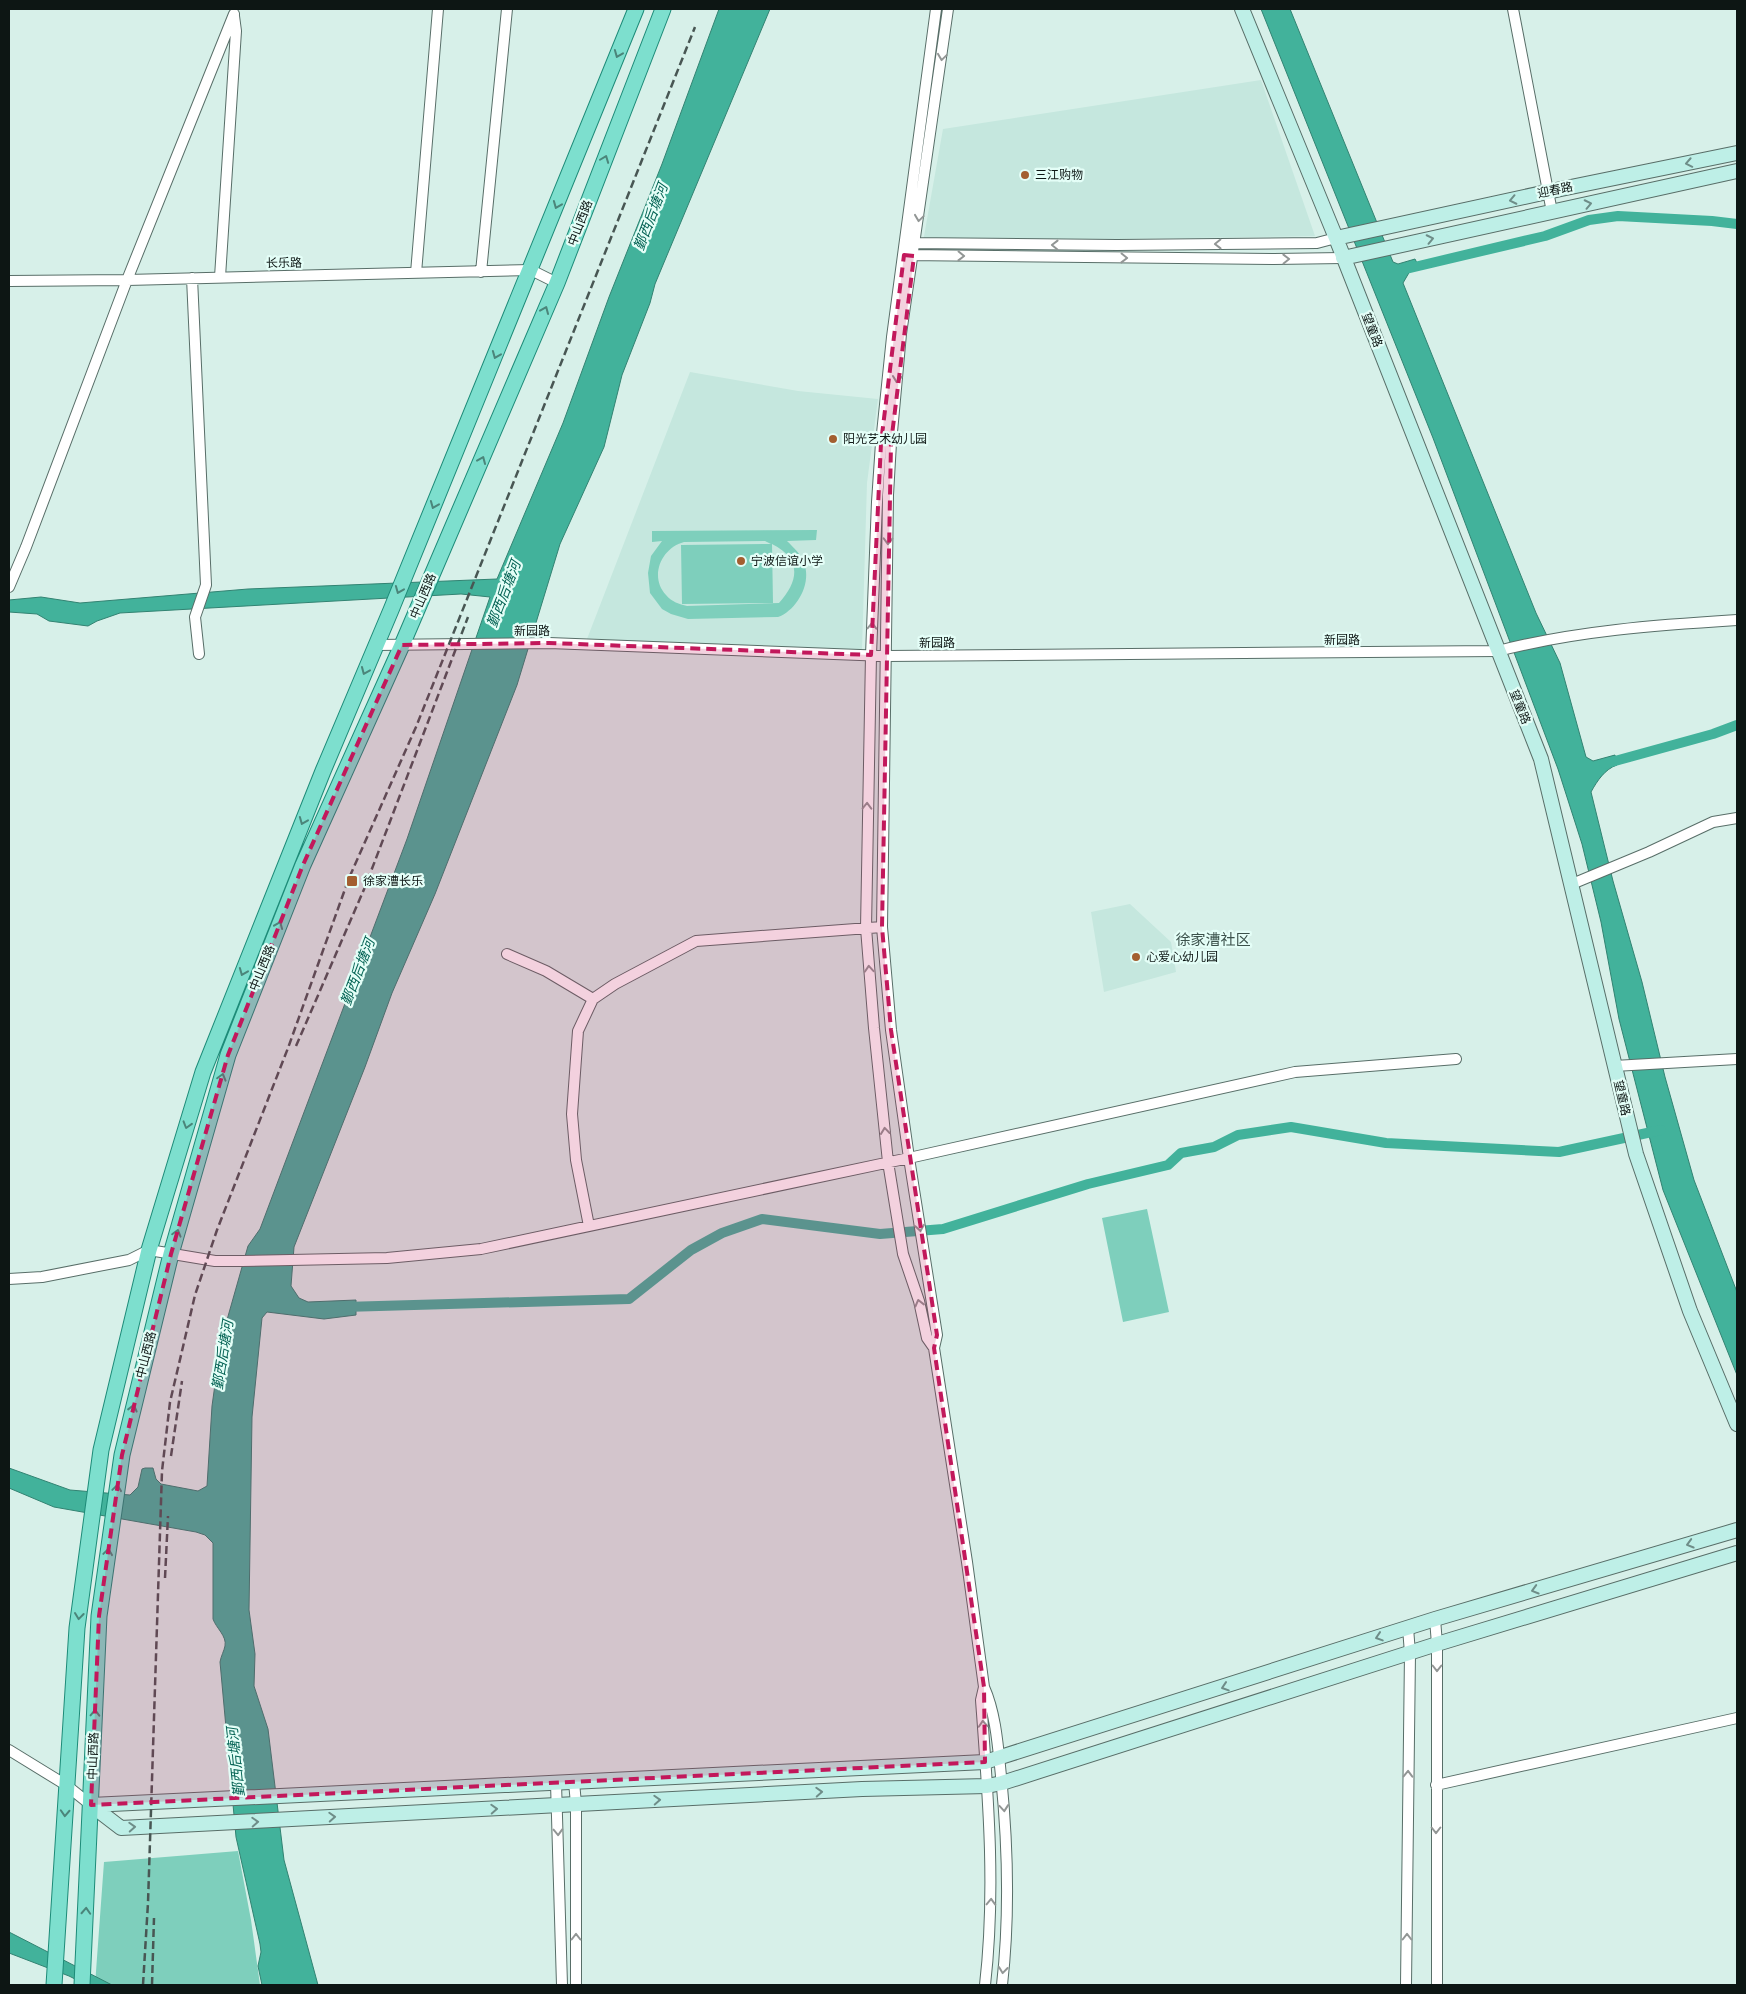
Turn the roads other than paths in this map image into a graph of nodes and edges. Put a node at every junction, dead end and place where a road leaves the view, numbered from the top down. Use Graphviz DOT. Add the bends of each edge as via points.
graph roads {
  1 [pos="438,9"];
  2 [pos="507,9"];
  3 [pos="636,9"];
  4 [pos="663,9"];
  5 [pos="936,9"];
  6 [pos="948,9"];
  7 [pos="1242,9"];
  8 [pos="1513,9"];
  9 [pos="234,11"];
  10 [pos="1737,153"];
  11 [pos="1737,172"];
  12 [pos="1549,192"];
  13 [pos="1552,212"];
  14 [pos="1336,238"];
  15 [pos="910,243"];
  16 [pos="909,255"];
  17 [pos="1344,258"];
  18 [pos="531,270"];
  19 [pos="481,272"];
  20 [pos="416,273"];
  21 [pos="220,277"];
  22 [pos="192,278"];
  23 [pos="127,280"];
  24 [pos="9,281"];
  25 [pos="557,283"];
  26 [pos="9,587"];
  27 [pos="1737,620"];
  28 [pos="377,645"];
  29 [pos="402,645"];
  30 [pos="1503,649"];
  31 [pos="199,654"];
  32 [pos="871,655"];
  33 [pos="886,656"];
  34 [pos="1737,818"];
  35 [pos="1572,884"];
  36 [pos="882,927"];
  37 [pos="866,928"];
  38 [pos="507,954"];
  39 [pos="593,999"];
  40 [pos="1456,1059"];
  41 [pos="1737,1059"];
  42 [pos="1614,1066"];
  43 [pos="908,1158"];
  44 [pos="888,1162"];
  45 [pos="589,1226"];
  46 [pos="149,1250"];
  47 [pos="171,1254"];
  48 [pos="9,1279"];
  49 [pos="934,1348"];
  50 [pos="1737,1424"];
  51 [pos="1737,1530"];
  52 [pos="1737,1553"];
  53 [pos="1435,1619"];
  54 [pos="1408,1628"];
  55 [pos="1437,1644"];
  56 [pos="1410,1653"];
  57 [pos="984,1687"];
  58 [pos="1737,1718"];
  59 [pos="9,1750"];
  60 [pos="1000,1759"];
  61 [pos="985,1762"];
  62 [pos="574,1782"];
  63 [pos="556,1783"];
  64 [pos="1002,1783"];
  65 [pos="66,1785"];
  66 [pos="1436,1785"];
  67 [pos="987,1786"];
  68 [pos="576,1804"];
  69 [pos="91,1805"];
  70 [pos="557,1805"];
  71 [pos="54,1981"];
  72 [pos="82,1985"];
  73 [pos="562,1985"];
  74 [pos="576,1985"];
  75 [pos="985,1985"];
  76 [pos="1002,1985"];
  77 [pos="1406,1985"];
  78 [pos="1437,1985"];
  1 -- 20 [label="street"];
  2 -- 19 [label="street"];
  3 -- 18 [label="main road, 中山西路, one-way"];
  25 -- 4 [label="main road, 中山西路, one-way"];
  5 -- 15 [label="street"];
  6 -- 15 [label="street, one-way"];
  7 -- 14 [label="street, 望童路"];
  8 -- 12 [label="street"];
  9 -- 21 [label="street" via="236,32"];
  9 -- 23 [label="street"];
  10 -- 12 [label="street, 迎春路, one-way"];
  13 -- 11 [label="street, 迎春路, one-way"];
  12 -- 13 [label="street"];
  12 -- 14 [label="street, 迎春路, one-way"];
  17 -- 13 [label="street, 迎春路, one-way"];
  14 -- 15 [label="street, one-way" via="1317,243"];
  14 -- 17 [label="street, 望童路"];
  15 -- 16 [label="street"];
  16 -- 17 [label="street, one-way"];
  32 -- 16 [label="street, one-way" via="881,443"];
  16 -- 33 [label="street, one-way" via="891,443"];
  17 -- 30 [label="street, 望童路"];
  18 -- 19 [label="street, 长乐路"];
  18 -- 25 [label="street, 长乐路"];
  18 -- 28 [label="main road, 中山西路, one-way"];
  19 -- 20 [label="street, 长乐路"];
  20 -- 21 [label="street, 长乐路"];
  21 -- 22 [label="street, 长乐路"];
  22 -- 23 [label="street, 长乐路"];
  22 -- 31 [label="street" via="206,585 195,617"];
  23 -- 24 [label="street, 长乐路"];
  23 -- 26 [label="street"];
  29 -- 25 [label="main road, 中山西路, one-way"];
  27 -- 30 [label="street, 新园路" via="1655,625"];
  28 -- 29 [label="street, 新园路"];
  28 -- 46 [label="main road, 中山西路, one-way" via="203,1072"];
  29 -- 32 [label="street, 新园路" via="549,643"];
  47 -- 29 [label="main road, 中山西路, one-way" via="228,1055 303,865"];
  30 -- 33 [label="street, 新园路"];
  30 -- 35 [label="street, 望童路" via="1541,758"];
  32 -- 33 [label="street, 新园路"];
  37 -- 32 [label="street, one-way"];
  33 -- 36 [label="street"];
  34 -- 35 [label="street" via="1713,822"];
  35 -- 42 [label="street, 望童路"];
  36 -- 37 [label="street"];
  36 -- 43 [label="street" via="891,1030"];
  37 -- 39 [label="street" via="696,941"];
  44 -- 37 [label="street, one-way"];
  38 -- 39 [label="street" via="546,971"];
  39 -- 45 [label="street" via="578,1031 572,1114 576,1160"];
  40 -- 43 [label="street" via="1295,1072"];
  41 -- 42 [label="street"];
  42 -- 50 [label="street, 望童路" via="1636,1154 1690,1311"];
  43 -- 44 [label="street"];
  43 -- 49 [label="street, one-way" via="937,1335"];
  44 -- 45 [label="street"];
  49 -- 44 [label="street, one-way" via="927,1338 903,1254"];
  45 -- 47 [label="street" via="481,1249 387,1258 215,1261"];
  46 -- 47 [label="street"];
  46 -- 48 [label="street" via="129,1260 42,1277"];
  46 -- 65 [label="main road, 中山西路, one-way" via="101,1450 77,1632"];
  69 -- 47 [label="main road, 中山西路, one-way" via="99,1616 112,1521 122,1455"];
  49 -- 57 [label="street"];
  51 -- 53 [label="street, one-way"];
  52 -- 55 [label="street"];
  53 -- 54 [label="street"];
  53 -- 55 [label="street"];
  54 -- 56 [label="street"];
  54 -- 60 [label="street, one-way"];
  55 -- 56 [label="street"];
  55 -- 66 [label="street, one-way"];
  56 -- 64 [label="street"];
  77 -- 56 [label="street, one-way"];
  57 -- 60 [label="street" via="990,1701"];
  61 -- 57 [label="street, one-way" via="981,1700"];
  58 -- 66 [label="street"];
  59 -- 65 [label="street"];
  60 -- 61 [label="street"];
  60 -- 64 [label="street"];
  61 -- 62 [label="street"];
  61 -- 67 [label="street"];
  62 -- 63 [label="street"];
  62 -- 68 [label="street"];
  63 -- 69 [label="street"];
  63 -- 70 [label="street"];
  64 -- 67 [label="street"];
  64 -- 76 [label="street, one-way" via="1008,1912"];
  65 -- 69 [label="street"];
  65 -- 71 [label="main road, 中山西路, one-way"];
  66 -- 78 [label="street, one-way"];
  68 -- 67 [label="street, one-way"];
  75 -- 67 [label="street, one-way" via="992,1886"];
  68 -- 70 [label="street"];
  74 -- 68 [label="street, one-way"];
  69 -- 70 [label="street, one-way" via="121,1828"];
  72 -- 69 [label="main road, 中山西路, one-way"];
  70 -- 73 [label="street, one-way"];
}
